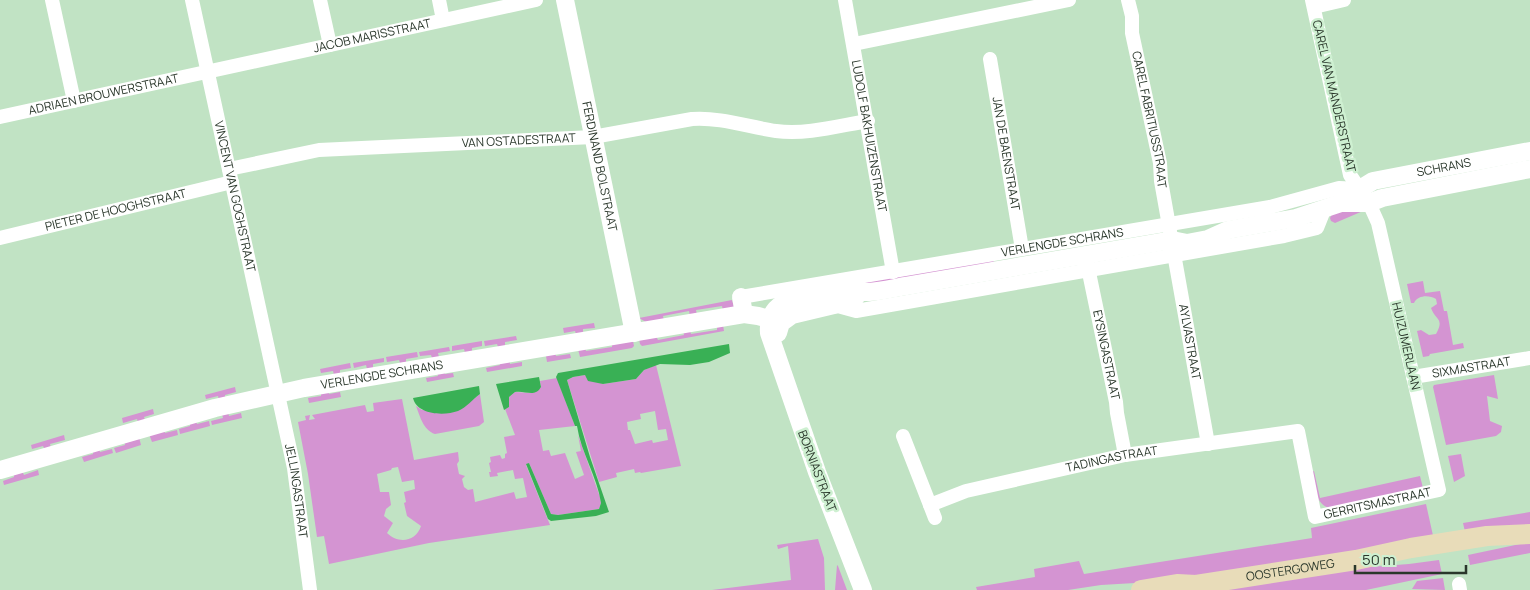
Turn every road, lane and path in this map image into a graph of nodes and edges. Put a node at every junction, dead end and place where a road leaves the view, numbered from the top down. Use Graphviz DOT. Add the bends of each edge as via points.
graph roads {
  1 [pos="52,0"];
  2 [pos="192,0"];
  3 [pos="320,0"];
  4 [pos="439,0"];
  5 [pos="536,0"];
  6 [pos="565,0"];
  7 [pos="845,0"];
  8 [pos="1069,0"];
  9 [pos="1128,0"];
  10 [pos="1344,0"];
  11 [pos="1313,3"];
  12 [pos="443,20"];
  13 [pos="854,44"];
  14 [pos="330,45"];
  15 [pos="990,59"];
  16 [pos="208,71"];
  17 [pos="74,101"];
  18 [pos="0,117"];
  19 [pos="868,121"];
  20 [pos="593,137"];
  21 [pos="1530,151"];
  22 [pos="1530,170"];
  23 [pos="230,176"];
  24 [pos="1365,196"];
  25 [pos="1333,206"];
  26 [pos="0,238"];
  27 [pos="1172,240"];
  28 [pos="1022,249"];
  29 [pos="1087,263"];
  30 [pos="894,272"];
  31 [pos="871,292"];
  32 [pos="834,305"];
  33 [pos="742,306"];
  34 [pos="775,321"];
  35 [pos="634,333"];
  36 [pos="1530,358"];
  37 [pos="1413,377"];
  38 [pos="278,394"];
  39 [pos="1298,431"];
  40 [pos="903,436"];
  41 [pos="1208,444"];
  42 [pos="1125,456"];
  43 [pos="0,470"];
  44 [pos="1439,490"];
  45 [pos="930,505"];
  46 [pos="935,518"];
  47 [pos="1528,534"];
  48 [pos="1190,587"];
  49 [pos="310,590"];
  50 [pos="863,590"];
  51 [pos="1140,590"];
  1 -- 17 [label="street"];
  2 -- 16 [label="street, VINCENT VAN GOGHSTRAAT"];
  3 -- 14 [label="street"];
  4 -- 12 [label="street"];
  5 -- 12 [label="street, JACOB MARISSTRAAT"];
  6 -- 20 [label="street, FERDINAND BOLSTRAAT"];
  7 -- 13 [label="street, LUDOLF BAKHUIZENSTRAAT"];
  8 -- 13 [label="street"];
  9 -- 27 [label="street, CAREL FABRITIUSSTRAAT"];
  10 -- 11 [label="street"];
  11 -- 24 [label="street, CAREL VAN MANDERSTRAAT" via="1350,175"];
  12 -- 14 [label="street, JACOB MARISSTRAAT"];
  13 -- 19 [label="street, LUDOLF BAKHUIZENSTRAAT"];
  14 -- 16 [label="street, JACOB MARISSTRAAT"];
  15 -- 28 [label="street, JAN DE BAENSTRAAT"];
  16 -- 17 [label="street, ADRIAEN BROUWERSTRAAT"];
  16 -- 23 [label="street, VINCENT VAN GOGHSTRAAT"];
  17 -- 18 [label="street, ADRIAEN BROUWERSTRAAT"];
  19 -- 20 [label="street, VAN OSTADESTRAAT" via="806,131 778,131 709,118"];
  19 -- 30 [label="street, LUDOLF BAKHUIZENSTRAAT"];
  20 -- 23 [label="street, VAN OSTADESTRAAT" via="319,150"];
  20 -- 35 [label="street, FERDINAND BOLSTRAAT"];
  21 -- 24 [label="street, SCHRANS" via="1373,182"];
  22 -- 24 [label="street, SCHRANS" via="1396,195"];
  23 -- 26 [label="street, PIETER DE HOOGHSTRAAT"];
  23 -- 38 [label="street, VINCENT VAN GOGHSTRAAT"];
  24 -- 25 [label="street, VERLENGDE SCHRANS"];
  24 -- 27 [label="street, VERLENGDE SCHRANS" via="1338,188"];
  24 -- 37 [label="street, HUIZUMERLAAN" via="1378,223"];
  25 -- 27 [label="street, VERLENGDE SCHRANS" via="1290,219 1228,230 1206,228 1184,232"];
  25 -- 27 [label="street, VERLENGDE SCHRANS" via="1317,228"];
  27 -- 28 [label="street, VERLENGDE SCHRANS"];
  27 -- 29 [label="street, VERLENGDE SCHRANS"];
  27 -- 41 [label="street, AYLVASTRAAT"];
  28 -- 30 [label="street, VERLENGDE SCHRANS"];
  29 -- 31 [label="street, VERLENGDE SCHRANS"];
  29 -- 32 [label="street, VERLENGDE SCHRANS" via="856,311"];
  29 -- 42 [label="street, EYSINGASTRAAT"];
  30 -- 33 [label="street, VERLENGDE SCHRANS"];
  31 -- 32 [label="street, VERLENGDE SCHRANS"];
  31 -- 34 [label="street, VERLENGDE SCHRANS" via="827,293 791,299 772,313"];
  32 -- 34 [label="street, VERLENGDE SCHRANS"];
  33 -- 34 [label="street, VERLENGDE SCHRANS"];
  33 -- 35 [label="street, VERLENGDE SCHRANS"];
  34 -- 50 [label="street, BORNIASTRAAT" via="778,332 776,351 796,413"];
  35 -- 38 [label="street, VERLENGDE SCHRANS"];
  36 -- 37 [label="street, SIXMASTRAAT"];
  37 -- 44 [label="street, HUIZUMERLAAN"];
  38 -- 43 [label="street, VERLENGDE SCHRANS" via="162,423"];
  38 -- 49 [label="street, JELLINGASTRAAT" via="294,468"];
  39 -- 41 [label="street, TADINGASTRAAT"];
  39 -- 44 [label="street, GERRITSMASTRAAT" via="1315,517"];
  40 -- 45 [label="street"];
  41 -- 42 [label="street, TADINGASTRAAT"];
  42 -- 45 [label="street, TADINGASTRAAT" via="966,491"];
  45 -- 46 [label="street"];
  47 -- 48 [label="main road, OOSTERGOWEG" via="1490,547 1434,557 1356,560"];
  48 -- 51 [label="main road, OOSTERGOWEG" via="1177,584"];
}
